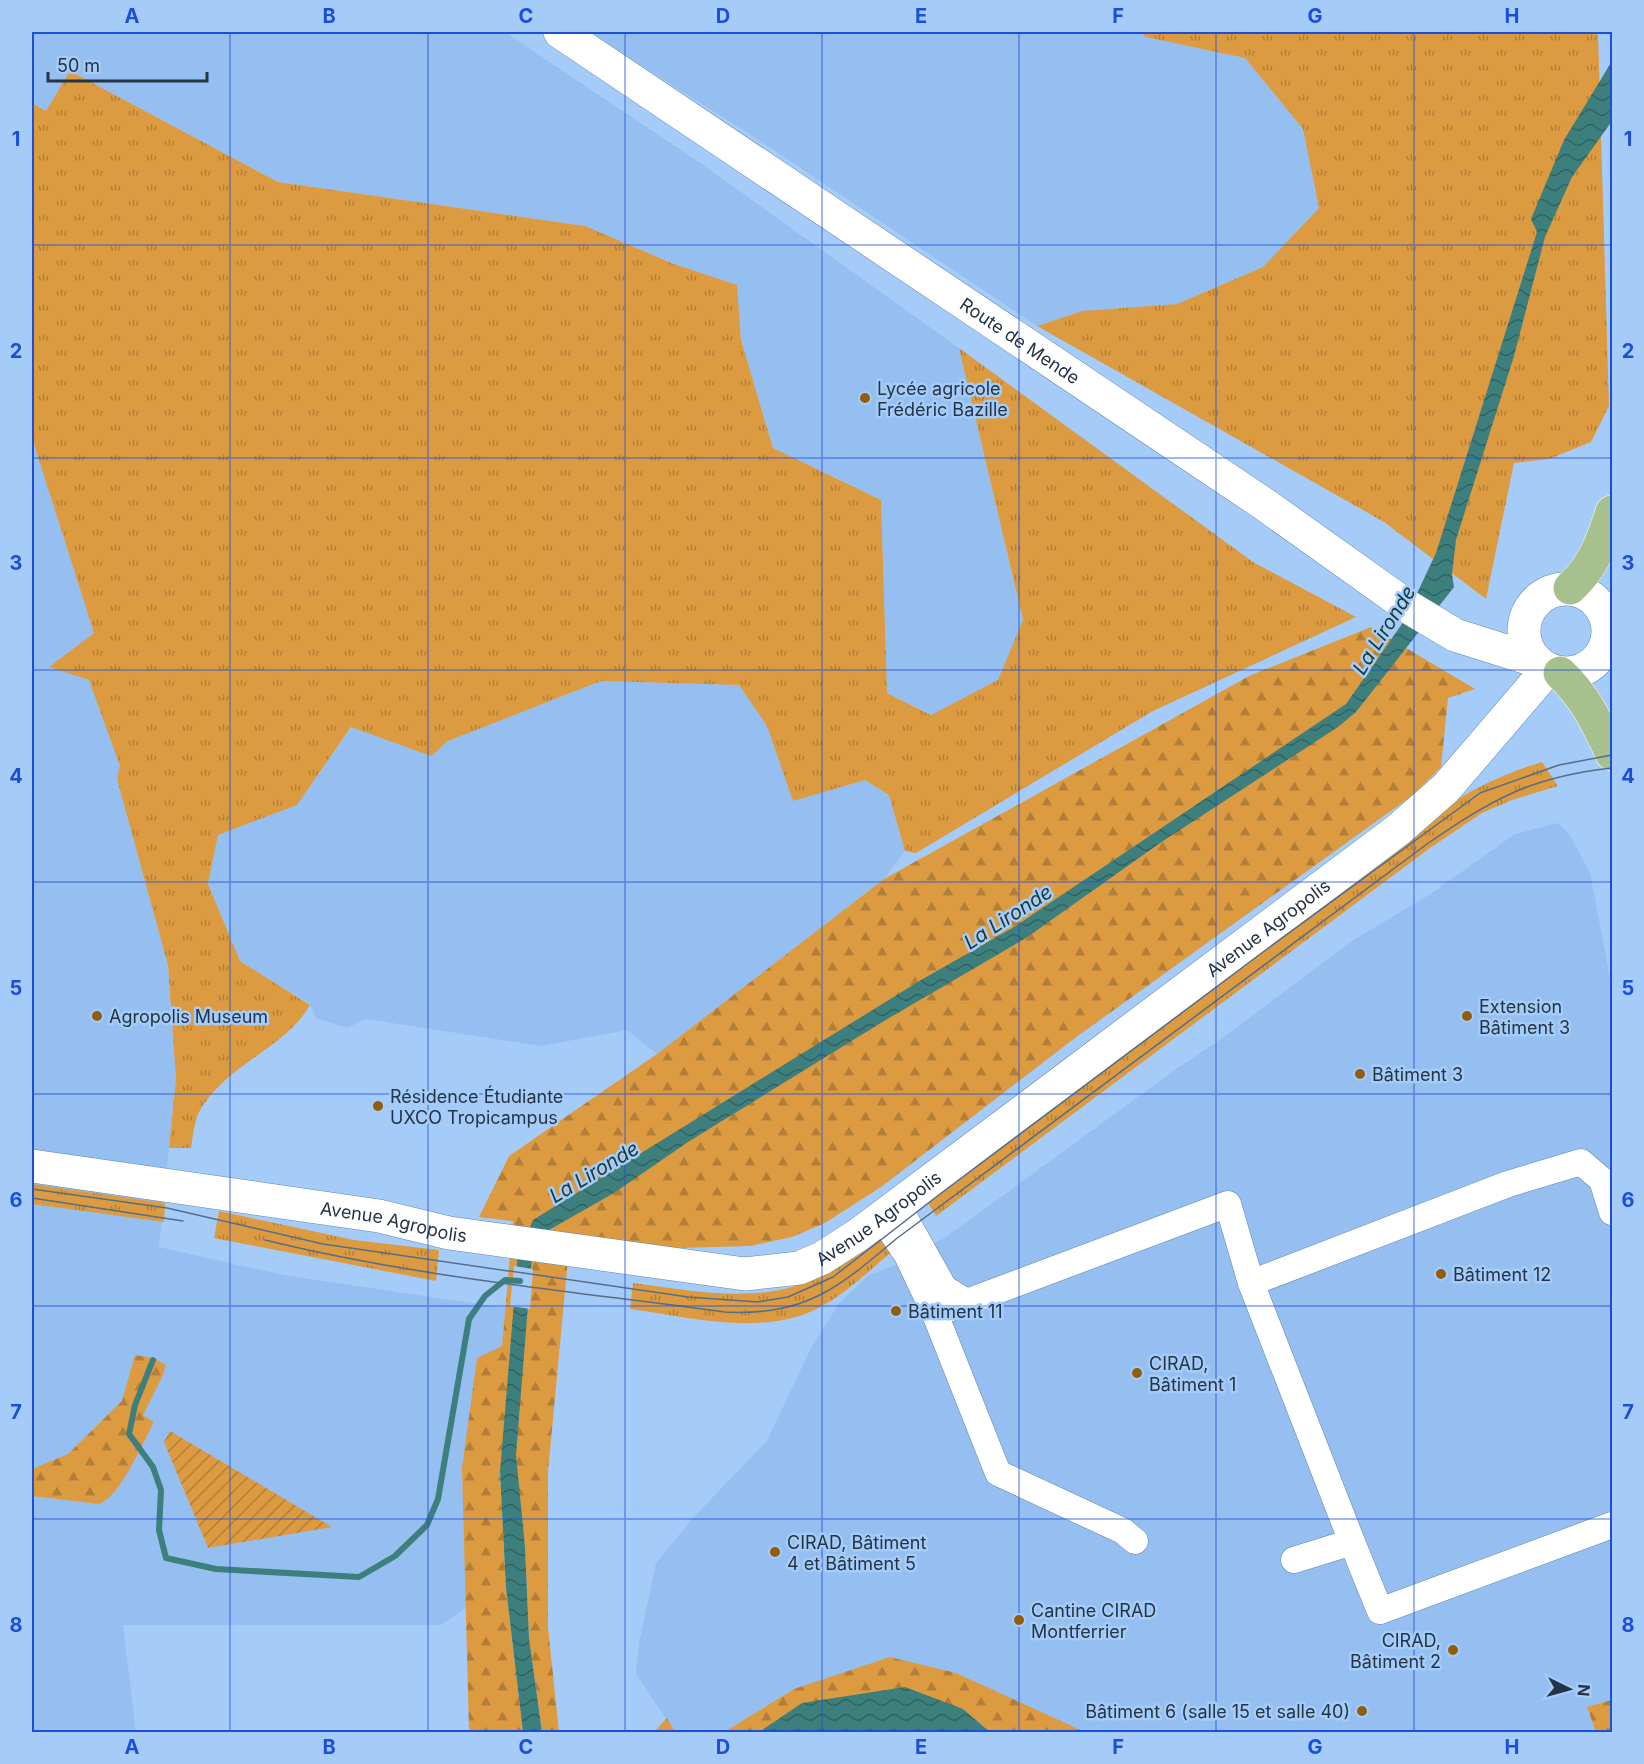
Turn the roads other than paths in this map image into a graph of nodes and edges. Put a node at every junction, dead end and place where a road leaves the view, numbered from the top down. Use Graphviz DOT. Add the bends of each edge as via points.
graph roads {
  1 [pos="560,32"];
  2 [pos="1612,512"];
  3 [pos="1570,588"];
  4 [pos="1608,614"];
  5 [pos="1524,625"];
  6 [pos="1482,643"];
  7 [pos="1605,658"];
  8 [pos="1548,668"];
  9 [pos="1612,754"];
  10 [pos="32,1166"];
  11 [pos="889,1211"];
  12 [pos="1612,1212"];
  13 [pos="1251,1284"];
  14 [pos="965,1301"];
  15 [pos="935,1314"];
  16 [pos="1612,1525"];
  17 [pos="1135,1541"];
  18 [pos="1352,1542"];
  19 [pos="1294,1560"];
  1 -- 6 [label="street, Route de Mende" via="1436,624"];
  2 -- 3 [label="main road" via="1598,553"];
  3 -- 4 [label="street" via="1596,600"];
  3 -- 5 [label="street" via="1545,594 1532,607"];
  4 -- 7 [label="street"];
  5 -- 6 [label="street" via="1513,633"];
  5 -- 8 [label="street" via="1528,651"];
  6 -- 8 [label="street, Route de Mende"];
  7 -- 8 [label="street" via="1585,669"];
  8 -- 9 [label="main road" via="1580,691"];
  8 -- 11 [label="street, Avenue Agropolis" via="1446,788 1419,813"];
  10 -- 11 [label="street, Avenue Agropolis" via="379,1216 449,1233 746,1274 799,1268 822,1258"];
  11 -- 14 [label="street" via="944,1288"];
  11 -- 15 [label="street"];
  12 -- 13 [label="street" via="1602,1180 1581,1162 1508,1184"];
  13 -- 14 [label="street" via="1228,1204"];
  13 -- 18 [label="street"];
  14 -- 15 [label="street"];
  15 -- 17 [label="street" via="998,1473 1123,1531"];
  16 -- 18 [label="street" via="1380,1611"];
  18 -- 19 [label="street"];
}
